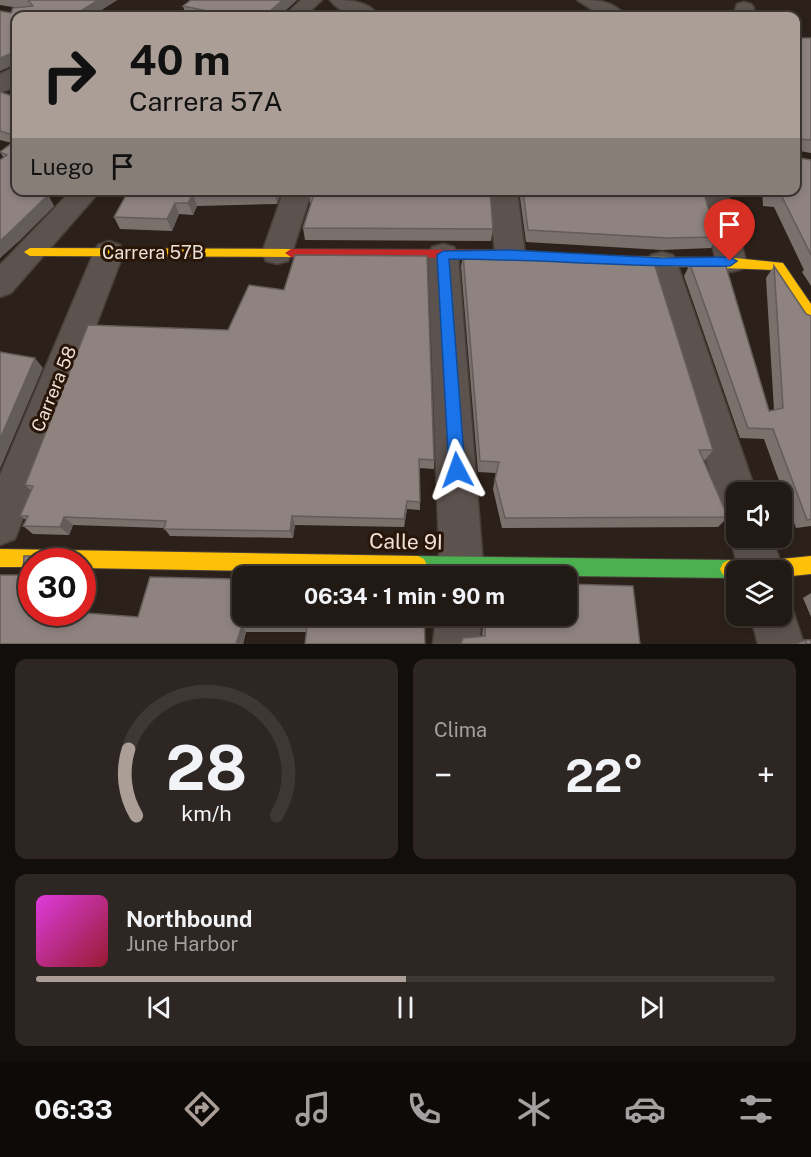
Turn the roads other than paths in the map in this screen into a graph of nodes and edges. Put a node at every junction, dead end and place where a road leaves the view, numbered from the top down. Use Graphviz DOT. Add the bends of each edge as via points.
graph roads {
  1 [pos="312,0"];
  2 [pos="381,0"];
  3 [pos="587,0"];
  4 [pos="354,8"];
  5 [pos="298,12"];
  6 [pos="608,12"];
  7 [pos="83,195"];
  8 [pos="296,195"];
  9 [pos="504,195"];
  10 [pos="714,195"];
  11 [pos="30,252"];
  12 [pos="109,252"];
  13 [pos="277,253"];
  14 [pos="510,254"];
  15 [pos="443,255"];
  16 [pos="730,261"];
  17 [pos="662,263"];
  18 [pos="0,285"];
  19 [pos="811,315"];
  20 [pos="732,482"];
  21 [pos="0,525"];
  22 [pos="0,558"];
  23 [pos="811,565"];
  24 [pos="309,566"];
  25 [pos="463,566"];
  26 [pos="792,567"];
  27 [pos="577,570"];
  28 [pos="726,570"];
  29 [pos="458,626"];
  30 [pos="776,626"];
  31 [pos="456,644"];
  32 [pos="781,644"];
  1 -- 5 [label="street"];
  2 -- 4 [label="street"];
  3 -- 6 [label="street"];
  7 -- 11 [label="street"];
  8 -- 13 [label="street"];
  9 -- 14 [label="street"];
  10 -- 16 [label="street"];
  11 -- 12 [label="street, Carrera 57B"];
  11 -- 18 [label="street"];
  12 -- 13 [label="street, Carrera 57B"];
  12 -- 21 [label="street, Carrera 58"];
  13 -- 15 [label="street, Carrera 57B"];
  14 -- 15 [label="street, Carrera 57B"];
  14 -- 17 [label="street, Carrera 57B"];
  15 -- 25 [label="street"];
  16 -- 17 [label="street, Carrera 57B"];
  16 -- 19 [label="street, Carrera 57B" via="779,266"];
  17 -- 20 [label="street"];
  22 -- 24 [label="street, Calle 9I"];
  23 -- 26 [label="street, Calle 9I"];
  27 -- 28 [label="street, Calle 9I"];
  29 -- 31 [label="street"];
  30 -- 32 [label="street"];
}
